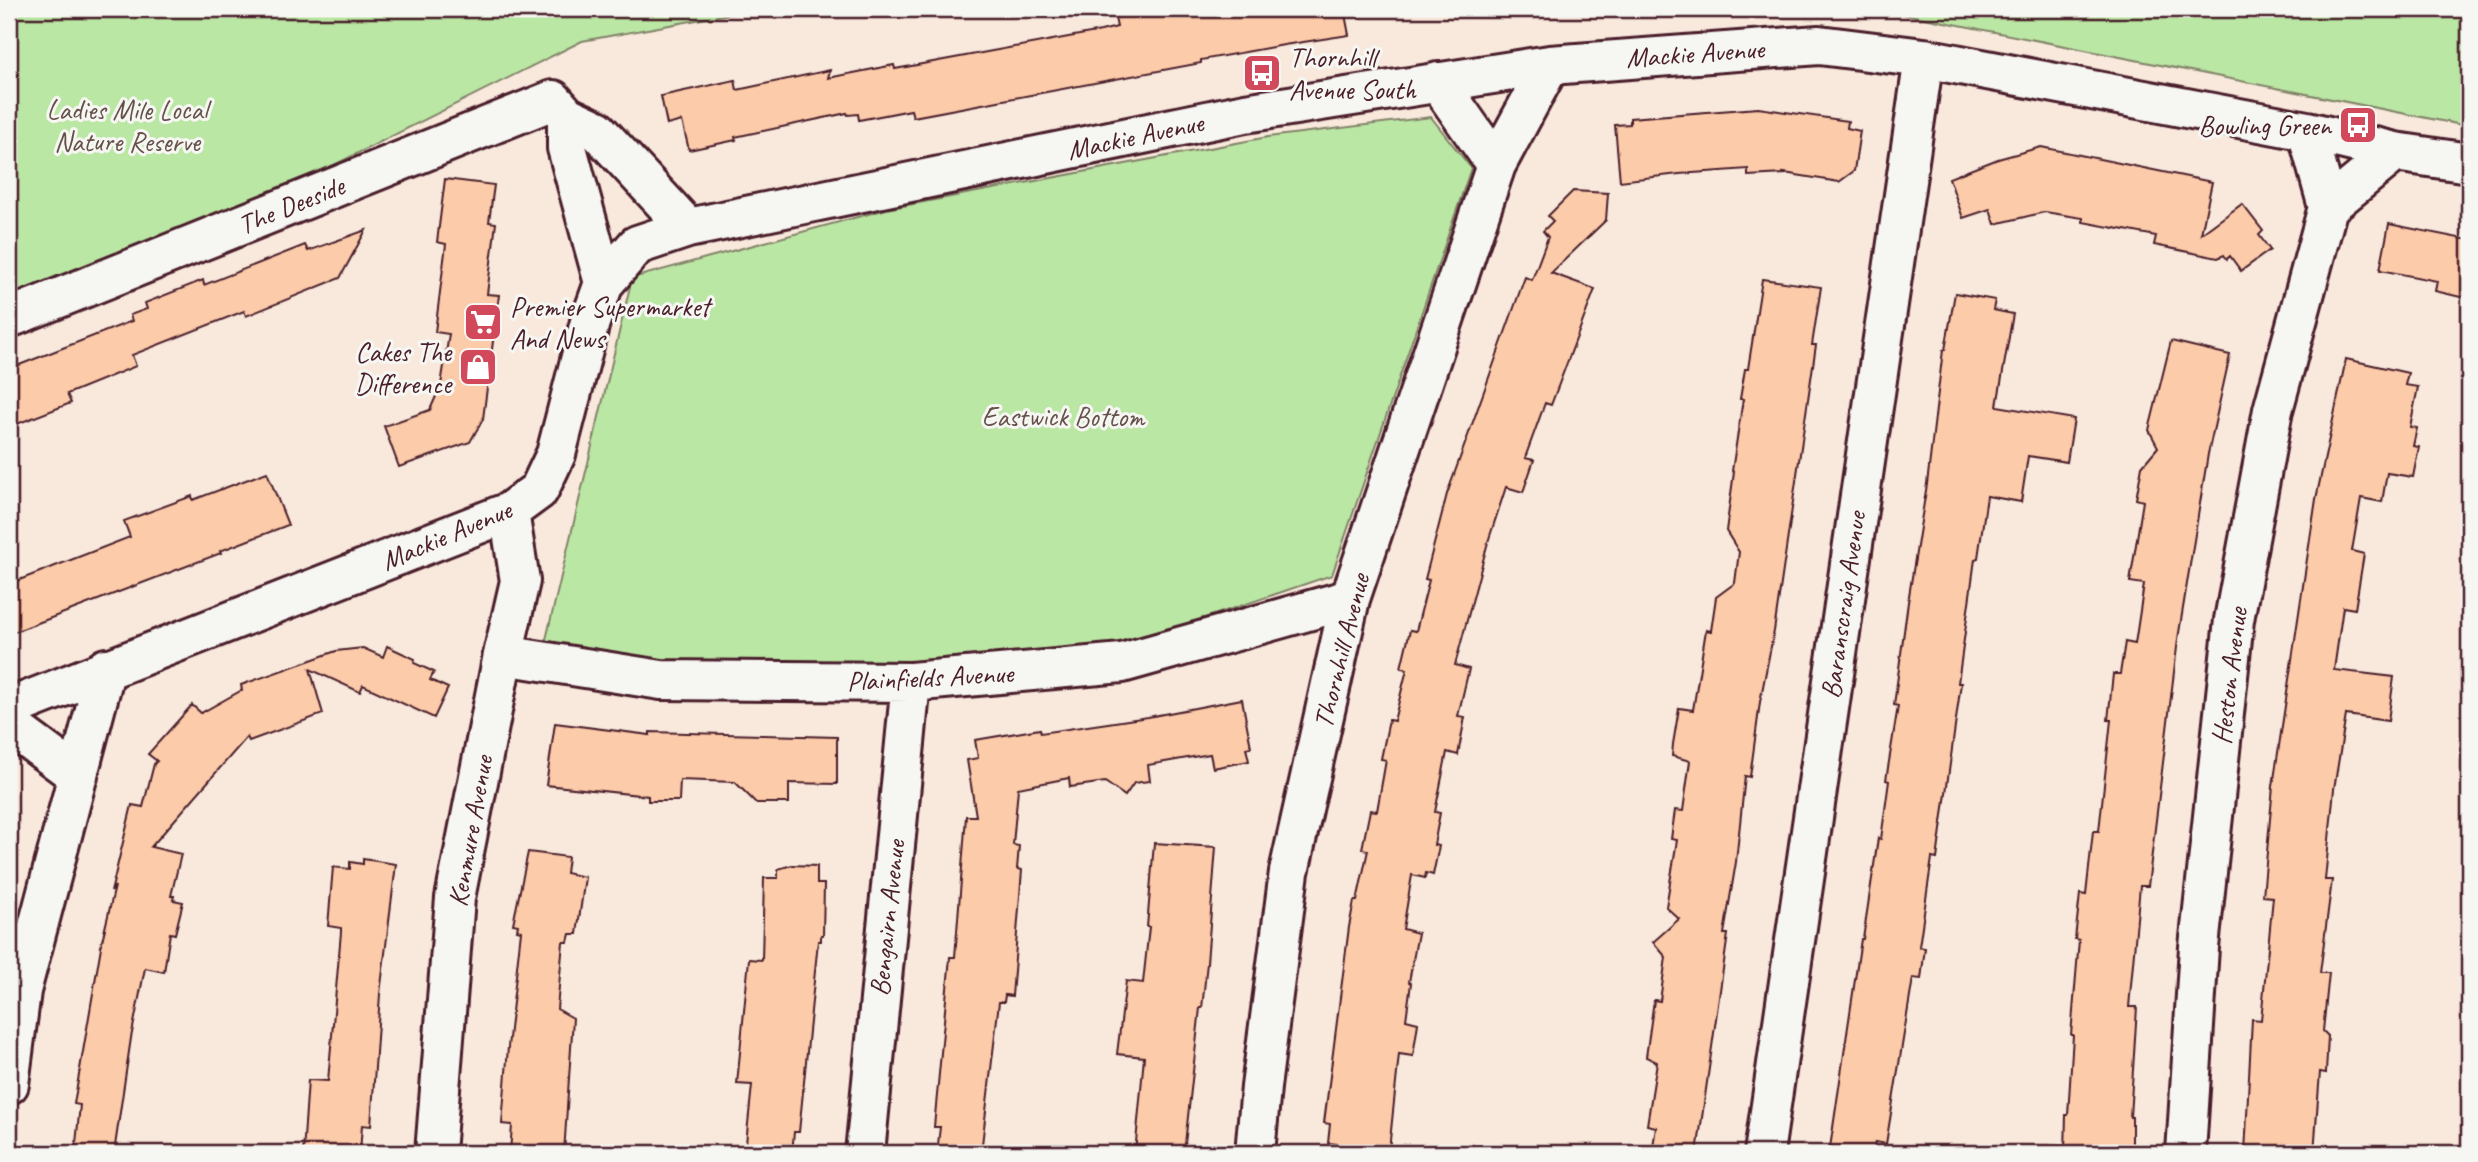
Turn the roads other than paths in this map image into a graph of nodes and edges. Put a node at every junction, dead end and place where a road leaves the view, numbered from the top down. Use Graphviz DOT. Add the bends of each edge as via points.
graph roads {
  1 [pos="1924,58"];
  2 [pos="1550,65"];
  3 [pos="1438,82"];
  4 [pos="567,116"];
  5 [pos="2307,131"];
  6 [pos="2395,152"];
  7 [pos="2469,163"];
  8 [pos="1496,165"];
  9 [pos="2328,207"];
  10 [pos="688,228"];
  11 [pos="604,284"];
  12 [pos="9,318"];
  13 [pos="509,512"];
  14 [pos="1350,599"];
  15 [pos="503,656"];
  16 [pos="106,668"];
  17 [pos="911,682"];
  18 [pos="9,708"];
  19 [pos="9,725"];
  20 [pos="78,776"];
  21 [pos="9,1084"];
  22 [pos="435,1153"];
  23 [pos="864,1153"];
  24 [pos="1255,1153"];
  25 [pos="1764,1153"];
  26 [pos="2186,1153"];
  1 -- 2 [label="street, Mackie Avenue" via="1819,44"];
  1 -- 5 [label="street, Mackie Avenue"];
  1 -- 25 [label="street, Baranscraig Avenue"];
  2 -- 3 [label="street, Mackie Avenue"];
  2 -- 8 [label="street, Thornhill Avenue"];
  3 -- 8 [label="street"];
  3 -- 10 [label="street, Mackie Avenue" via="1245,113"];
  4 -- 10 [label="street, The Deeside" via="597,131"];
  4 -- 11 [label="street" via="567,148"];
  4 -- 12 [label="street, The Deeside" via="553,100"];
  5 -- 6 [label="street, Mackie Avenue"];
  5 -- 9 [label="street"];
  6 -- 7 [label="street, Mackie Avenue"];
  6 -- 9 [label="street"];
  8 -- 14 [label="street, Thornhill Avenue"];
  9 -- 26 [label="street, Heston Avenue" via="2273,410 2234,620 2199,947"];
  10 -- 11 [label="street, Mackie Avenue" via="637,245"];
  11 -- 13 [label="street, Mackie Avenue" via="556,454 539,490"];
  13 -- 15 [label="street, Kenmure Avenue" via="520,581"];
  13 -- 16 [label="street, Mackie Avenue"];
  14 -- 17 [label="street, Plainfields Avenue" via="1122,663"];
  14 -- 24 [label="street, Thornhill Avenue" via="1289,872"];
  15 -- 17 [label="street, Plainfields Avenue" via="661,680"];
  15 -- 22 [label="street, Kenmure Avenue" via="456,898"];
  16 -- 18 [label="street, Mackie Avenue"];
  16 -- 20 [label="street"];
  17 -- 23 [label="street, Bengairn Avenue"];
  19 -- 20 [label="street"];
  20 -- 21 [label="street" via="20,991"];
}
